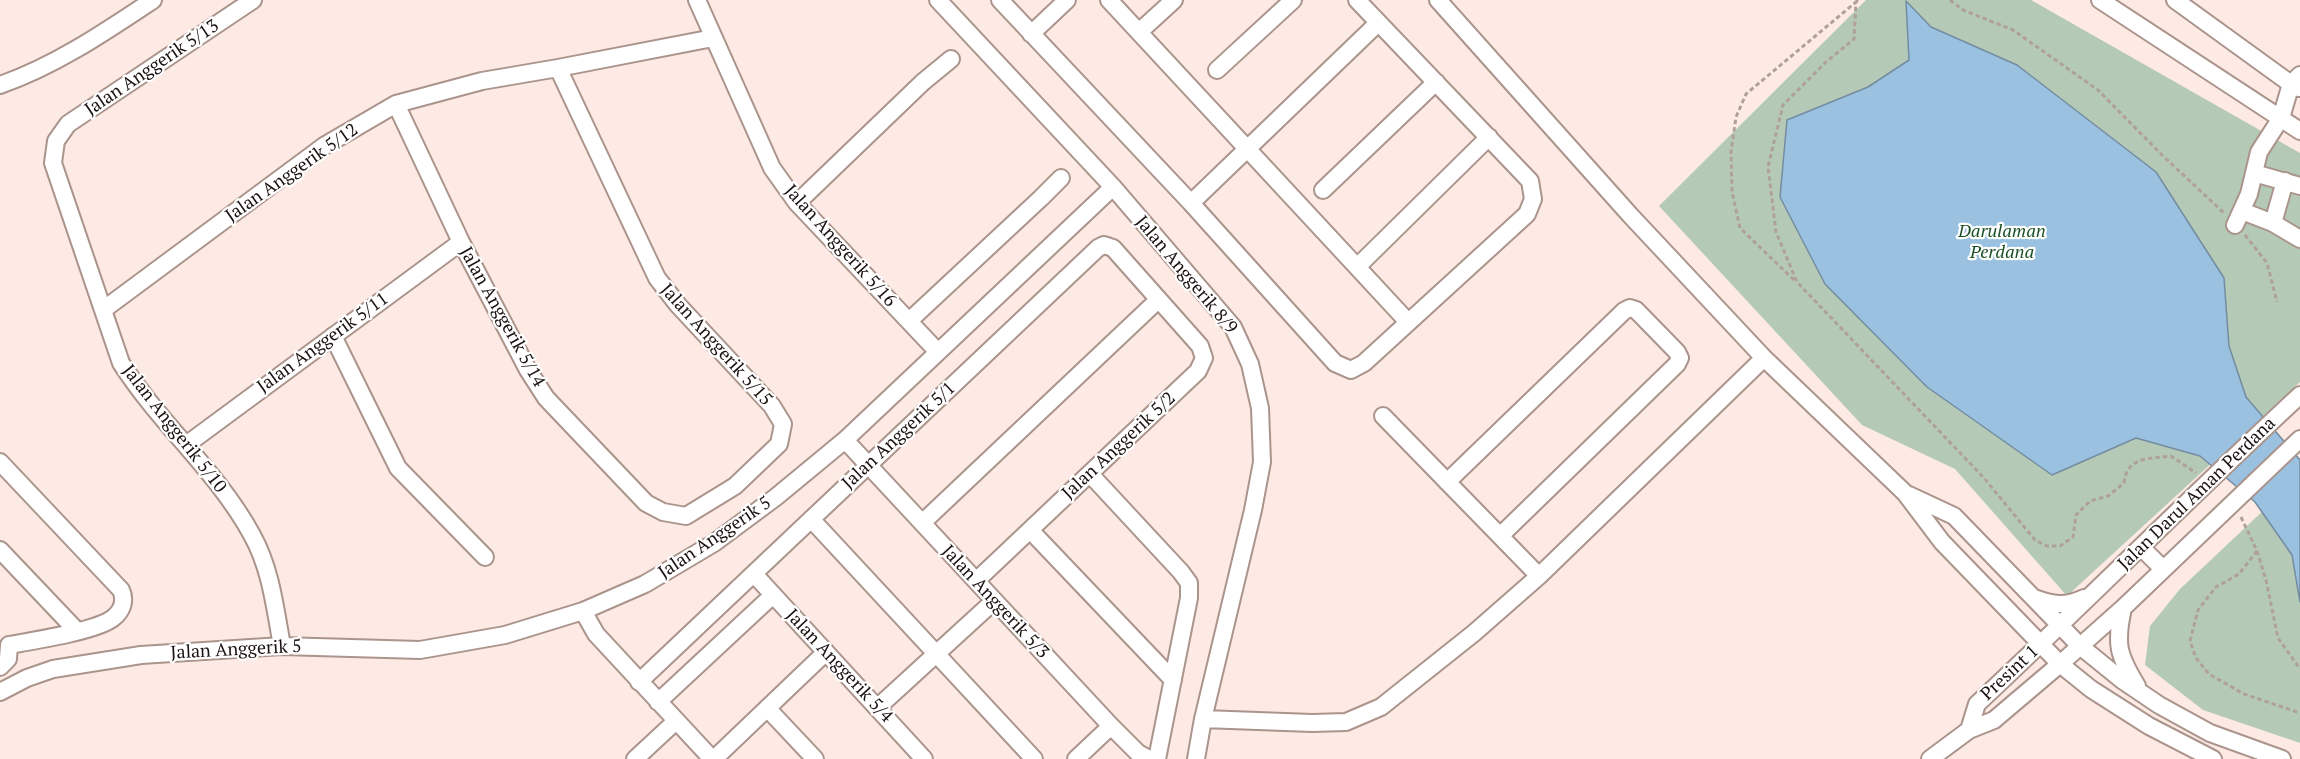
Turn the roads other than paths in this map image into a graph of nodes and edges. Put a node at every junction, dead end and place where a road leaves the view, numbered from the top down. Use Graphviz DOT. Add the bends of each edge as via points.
graph roads {
  1 [pos="153,0"];
  2 [pos="254,0"];
  3 [pos="697,0"];
  4 [pos="1000,0"];
  5 [pos="1109,0"];
  6 [pos="1174,0"];
  7 [pos="1293,0"];
  8 [pos="1357,0"];
  9 [pos="1438,0"];
  10 [pos="2100,0"];
  11 [pos="2175,0"];
  12 [pos="946,3"];
  13 [pos="1058,3"];
  14 [pos="1378,23"];
  15 [pos="1139,32"];
  16 [pos="1031,34"];
  17 [pos="713,38"];
  18 [pos="951,59"];
  19 [pos="558,68"];
  20 [pos="1217,70"];
  21 [pos="1436,82"];
  22 [pos="2297,83"];
  23 [pos="0,85"];
  24 [pos="396,104"];
  25 [pos="2281,118"];
  26 [pos="2300,131"];
  27 [pos="1489,137"];
  28 [pos="56,141"];
  29 [pos="1247,148"];
  30 [pos="2254,173"];
  31 [pos="1061,178"];
  32 [pos="2293,184"];
  33 [pos="1113,187"];
  34 [pos="1323,190"];
  35 [pos="797,203"];
  36 [pos="1191,203"];
  37 [pos="2273,223"];
  38 [pos="2300,239"];
  39 [pos="461,242"];
  40 [pos="1357,267"];
  41 [pos="1158,300"];
  42 [pos="103,310"];
  43 [pos="909,321"];
  44 [pos="1408,322"];
  45 [pos="333,336"];
  46 [pos="937,351"];
  47 [pos="1764,358"];
  48 [pos="2300,395"];
  49 [pos="1383,416"];
  50 [pos="2300,439"];
  51 [pos="845,440"];
  52 [pos="186,445"];
  53 [pos="0,462"];
  54 [pos="868,465"];
  55 [pos="1090,474"];
  56 [pos="1448,482"];
  57 [pos="1905,493"];
  58 [pos="646,503"];
  59 [pos="811,519"];
  60 [pos="922,523"];
  61 [pos="1030,530"];
  62 [pos="1500,536"];
  63 [pos="2141,547"];
  64 [pos="0,550"];
  65 [pos="485,557"];
  66 [pos="2163,568"];
  67 [pos="754,574"];
  68 [pos="1539,576"];
  69 [pos="976,581"];
  70 [pos="2094,594"];
  71 [pos="773,595"];
  72 [pos="2031,597"];
  73 [pos="994,601"];
  74 [pos="2123,608"];
  75 [pos="583,611"];
  76 [pos="2060,626"];
  77 [pos="77,631"];
  78 [pos="4,641"];
  79 [pos="2041,644"];
  80 [pos="282,646"];
  81 [pos="2080,646"];
  82 [pos="826,652"];
  83 [pos="937,653"];
  84 [pos="2060,664"];
  85 [pos="0,667"];
  86 [pos="1173,680"];
  87 [pos="639,682"];
  88 [pos="0,692"];
  89 [pos="2142,694"];
  90 [pos="658,702"];
  91 [pos="767,708"];
  92 [pos="877,708"];
  93 [pos="1203,719"];
  94 [pos="676,721"];
  95 [pos="1111,726"];
  96 [pos="1969,729"];
  97 [pos="635,759"];
  98 [pos="713,759"];
  99 [pos="814,759"];
  100 [pos="924,759"];
  101 [pos="1034,759"];
  102 [pos="1076,759"];
  103 [pos="1149,759"];
  104 [pos="1157,759"];
  105 [pos="1196,759"];
  106 [pos="1930,759"];
  107 [pos="2213,759"];
  108 [pos="2282,759"];
  1 -- 23 [label="street" via="26,76"];
  2 -- 28 [label="street, Jalan Anggerik 5/13" via="68,124"];
  3 -- 17 [label="street, Jalan Anggerik 5/16"];
  4 -- 16 [label="street"];
  5 -- 15 [label="street"];
  6 -- 15 [label="street"];
  7 -- 20 [label="street"];
  8 -- 14 [label="street"];
  9 -- 47 [label="street"];
  10 -- 25 [label="street"];
  11 -- 22 [label="street"];
  12 -- 33 [label="street, Jalan Anggerik 8/9"];
  13 -- 16 [label="street"];
  14 -- 21 [label="street"];
  14 -- 29 [label="street"];
  15 -- 29 [label="street"];
  16 -- 36 [label="street"];
  17 -- 19 [label="street, Jalan Anggerik 5/12"];
  17 -- 35 [label="street, Jalan Anggerik 5/16" via="772,168"];
  18 -- 35 [label="street"];
  19 -- 24 [label="street, Jalan Anggerik 5/12" via="482,81"];
  19 -- 58 [label="street, Jalan Anggerik 5/15" via="657,278 772,406 783,424 779,444 772,451 735,486 686,516 663,512"];
  21 -- 27 [label="street"];
  21 -- 34 [label="street"];
  22 -- 25 [label="street"];
  24 -- 39 [label="street, Jalan Anggerik 5/14"];
  24 -- 42 [label="street, Jalan Anggerik 5/12" via="324,146"];
  25 -- 26 [label="street"];
  25 -- 30 [label="street" via="2259,152"];
  27 -- 40 [label="street"];
  27 -- 44 [label="street" via="1530,182 1533,199 1527,214"];
  28 -- 42 [label="street, Jalan Anggerik 5/10" via="53,163"];
  29 -- 36 [label="street"];
  29 -- 40 [label="street"];
  30 -- 32 [label="street"];
  30 -- 37 [label="street" via="2239,218"];
  31 -- 43 [label="street"];
  32 -- 37 [label="street"];
  33 -- 46 [label="street, Jalan Anggerik 5"];
  33 -- 93 [label="street, Jalan Anggerik 8/9" via="1233,327 1250,364 1260,408 1262,462"];
  35 -- 43 [label="street, Jalan Anggerik 5/16"];
  36 -- 44 [label="street" via="1335,363 1351,370 1364,363"];
  37 -- 38 [label="street"];
  39 -- 45 [label="street, Jalan Anggerik 5/11"];
  39 -- 58 [label="street, Jalan Anggerik 5/14" via="546,398"];
  40 -- 44 [label="street"];
  41 -- 54 [label="street, Jalan Anggerik 5/1" via="1113,248 1098,248"];
  41 -- 55 [label="street, Jalan Anggerik 5/2" via="1200,346 1201,365"];
  41 -- 60 [label="street"];
  42 -- 52 [label="street, Jalan Anggerik 5/10" via="121,363"];
  43 -- 46 [label="street, Jalan Anggerik 5/16"];
  45 -- 52 [label="street, Jalan Anggerik 5/11"];
  45 -- 65 [label="street" via="398,468"];
  46 -- 51 [label="street, Jalan Anggerik 5"];
  47 -- 57 [label="street"];
  47 -- 68 [label="street"];
  48 -- 63 [label="street, Jalan Darul Aman Perdana"];
  49 -- 56 [label="street"];
  50 -- 66 [label="street, Jalan Darul Aman Perdana"];
  51 -- 54 [label="street, Jalan Anggerik 5/3"];
  51 -- 75 [label="street, Jalan Anggerik 5" via="714,543 645,584"];
  52 -- 80 [label="street, Jalan Anggerik 5/10" via="224,490 253,536 270,580"];
  53 -- 77 [label="street" via="121,590 124,600 113,618"];
  54 -- 59 [label="street, Jalan Anggerik 5/1"];
  54 -- 60 [label="street, Jalan Anggerik 5/3"];
  55 -- 61 [label="street, Jalan Anggerik 5/2"];
  55 -- 86 [label="street" via="1189,583"];
  56 -- 62 [label="street"];
  56 -- 62 [label="street" via="1624,311 1636,310 1677,352 1677,364"];
  57 -- 72 [label="street" via="1954,516"];
  57 -- 79 [label="street" via="1942,542"];
  59 -- 67 [label="street, Jalan Anggerik 5/1"];
  59 -- 83 [label="street"];
  60 -- 69 [label="street, Jalan Anggerik 5/3"];
  61 -- 69 [label="street, Jalan Anggerik 5/2"];
  61 -- 86 [label="street"];
  62 -- 68 [label="street"];
  63 -- 66 [label="street"];
  63 -- 70 [label="street, Jalan Darul Aman Perdana"];
  64 -- 77 [label="street"];
  66 -- 74 [label="street, Jalan Darul Aman Perdana"];
  67 -- 71 [label="street, Jalan Anggerik 5/4"];
  67 -- 87 [label="street, Jalan Anggerik 5/1"];
  68 -- 93 [label="street" via="1404,690 1362,716 1346,722 1312,723"];
  69 -- 73 [label="street, Jalan Anggerik 5/3"];
  70 -- 72 [label="street, Jalan Darul Aman Perdana" via="2063,605"];
  70 -- 76 [label="street, Jalan Darul Aman Perdana"];
  71 -- 82 [label="street, Jalan Anggerik 5/4"];
  71 -- 90 [label="street"];
  72 -- 76 [label="street"];
  73 -- 83 [label="street"];
  73 -- 95 [label="street, Jalan Anggerik 5/3"];
  74 -- 81 [label="street, Jalan Darul Aman Perdana"];
  74 -- 89 [label="street" via="2118,643 2123,663"];
  75 -- 80 [label="street, Jalan Anggerik 5" via="506,635 420,650"];
  75 -- 87 [label="street" via="596,634"];
  76 -- 79 [label="street, Presint 1"];
  76 -- 81 [label="street"];
  77 -- 78 [label="street"];
  78 -- 85 [label="street" via="8,659"];
  79 -- 84 [label="street"];
  79 -- 96 [label="street, Presint 1" via="1977,704"];
  80 -- 88 [label="street, Jalan Anggerik 5" via="104,660 53,669"];
  81 -- 84 [label="street, Presint 1"];
  81 -- 89 [label="street"];
  82 -- 91 [label="street"];
  82 -- 92 [label="street, Jalan Anggerik 5/4"];
  83 -- 92 [label="street"];
  83 -- 101 [label="street"];
  84 -- 96 [label="street, Presint 1" via="1994,720"];
  84 -- 107 [label="street" via="2149,726"];
  86 -- 104 [label="street"];
  87 -- 90 [label="street"];
  89 -- 108 [label="street" via="2210,733"];
  90 -- 94 [label="street"];
  91 -- 98 [label="street"];
  91 -- 99 [label="street"];
  92 -- 100 [label="street, Jalan Anggerik 5/4"];
  93 -- 105 [label="street, Jalan Anggerik 8/9"];
  94 -- 97 [label="street"];
  94 -- 98 [label="street"];
  95 -- 102 [label="street"];
  95 -- 103 [label="street, Jalan Anggerik 5/3"];
  96 -- 106 [label="street"];
}
